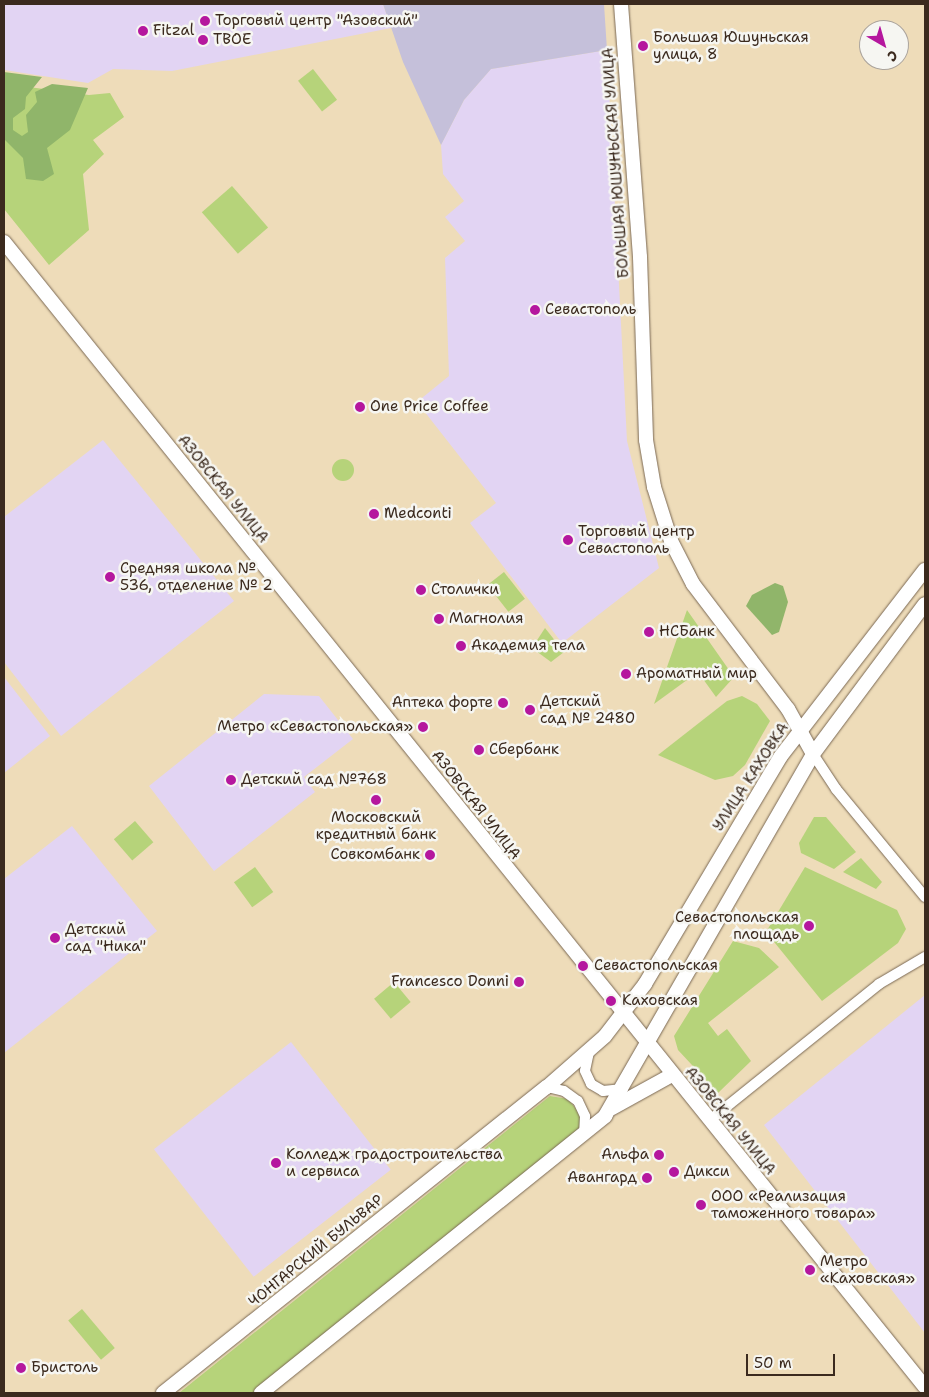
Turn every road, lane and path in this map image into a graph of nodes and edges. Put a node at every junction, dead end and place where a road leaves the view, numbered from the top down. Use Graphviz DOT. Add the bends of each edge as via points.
graph roads {
  1 [pos="621,4"];
  2 [pos="4,242"];
  3 [pos="925,570"];
  4 [pos="925,604"];
  5 [pos="800,731"];
  6 [pos="813,754"];
  7 [pos="925,898"];
  8 [pos="925,957"];
  9 [pos="624,1016"];
  10 [pos="646,1042"];
  11 [pos="590,1051"];
  12 [pos="672,1075"];
  13 [pos="547,1088"];
  14 [pos="623,1088"];
  15 [pos="611,1108"];
  16 [pos="710,1120"];
  17 [pos="584,1134"];
  18 [pos="925,1387"];
  19 [pos="163,1393"];
  20 [pos="262,1393"];
  1 -- 5 [label="street, БОЛЬШАЯ ЮШУНЬСКАЯ УЛИЦА" via="639,247 646,440 654,487 671,541 693,584"];
  2 -- 9 [label="street, АЗОВСКАЯ УЛИЦА"];
  3 -- 5 [label="street, УЛИЦА КАХОВКА"];
  4 -- 6 [label="street"];
  5 -- 6 [label="street, БОЛЬШАЯ ЮШУНЬСКАЯ УЛИЦА"];
  5 -- 9 [label="street, УЛИЦА КАХОВКА" via="758,791"];
  6 -- 7 [label="street" via="836,789"];
  6 -- 10 [label="street"];
  8 -- 16 [label="street" via="879,984"];
  9 -- 10 [label="street, АЗОВСКАЯ УЛИЦА"];
  9 -- 11 [label="street, ЧОНГАРСКИЙ БУЛЬВАР"];
  10 -- 12 [label="street, АЗОВСКАЯ УЛИЦА"];
  10 -- 14 [label="street"];
  11 -- 13 [label="street, ЧОНГАРСКИЙ БУЛЬВАР"];
  11 -- 14 [label="street" via="585,1071 591,1084 603,1091"];
  12 -- 15 [label="street"];
  12 -- 16 [label="street, АЗОВСКАЯ УЛИЦА"];
  13 -- 17 [label="street" via="564,1091 578,1101 585,1116"];
  13 -- 19 [label="street, ЧОНГАРСКИЙ БУЛЬВАР"];
  14 -- 15 [label="street"];
  15 -- 17 [label="street"];
  16 -- 18 [label="street, АЗОВСКАЯ УЛИЦА"];
  17 -- 20 [label="street"];
}
